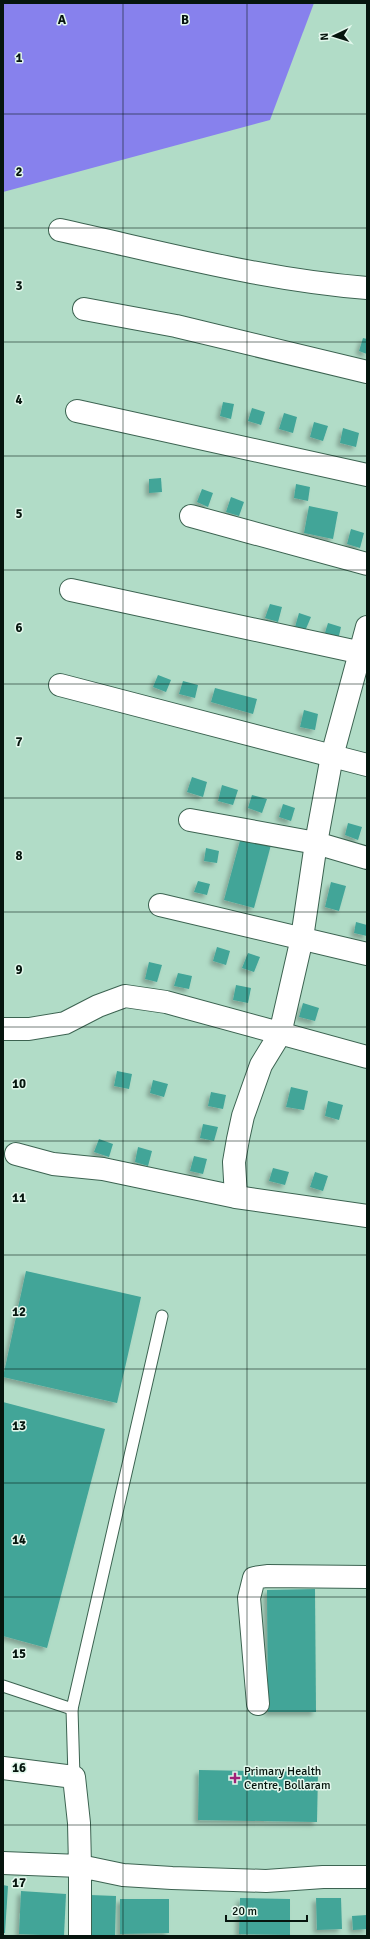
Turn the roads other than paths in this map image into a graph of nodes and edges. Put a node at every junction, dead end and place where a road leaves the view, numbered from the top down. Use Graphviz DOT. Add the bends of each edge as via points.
graph roads {
  1 [pos="60,230"];
  2 [pos="367,288"];
  3 [pos="84,308"];
  4 [pos="367,372"];
  5 [pos="77,411"];
  6 [pos="367,475"];
  7 [pos="192,516"];
  8 [pos="367,564"];
  9 [pos="71,590"];
  10 [pos="367,627"];
  11 [pos="364,653"];
  12 [pos="60,685"];
  13 [pos="332,756"];
  14 [pos="367,765"];
  15 [pos="190,820"];
  16 [pos="316,843"];
  17 [pos="367,858"];
  18 [pos="160,905"];
  19 [pos="302,938"];
  20 [pos="367,954"];
  21 [pos="3,1029"];
  22 [pos="280,1034"];
  23 [pos="367,1057"];
  24 [pos="16,1154"];
  25 [pos="236,1197"];
  26 [pos="367,1216"];
  27 [pos="162,1316"];
  28 [pos="367,1577"];
  29 [pos="3,1686"];
  30 [pos="258,1704"];
  31 [pos="72,1709"];
  32 [pos="3,1768"];
  33 [pos="74,1777"];
  34 [pos="3,1863"];
  35 [pos="80,1866"];
  36 [pos="367,1877"];
  37 [pos="80,1936"];
  1 -- 2 [label="street" via="273,276 332,286"];
  3 -- 4 [label="street" via="176,326"];
  5 -- 6 [label="street"];
  7 -- 8 [label="street"];
  9 -- 11 [label="street"];
  10 -- 11 [label="street"];
  11 -- 13 [label="street"];
  12 -- 13 [label="street"];
  13 -- 14 [label="street"];
  13 -- 16 [label="street"];
  15 -- 16 [label="street"];
  16 -- 17 [label="street"];
  16 -- 19 [label="street"];
  18 -- 19 [label="street"];
  19 -- 20 [label="street"];
  19 -- 22 [label="street"];
  21 -- 22 [label="street" via="29,1029 65,1023 125,996 166,1002"];
  22 -- 23 [label="street"];
  22 -- 25 [label="street" via="261,1065 243,1116 234,1162"];
  24 -- 25 [label="street" via="53,1164 103,1169"];
  25 -- 26 [label="street"];
  27 -- 31 [label="lane"];
  28 -- 30 [label="street" via="254,1578 249,1598"];
  29 -- 31 [label="lane"];
  31 -- 33 [label="lane"];
  32 -- 33 [label="street"];
  33 -- 35 [label="street"];
  34 -- 35 [label="street"];
  35 -- 36 [label="street" via="123,1875 172,1878 266,1881"];
  35 -- 37 [label="street"];
}
